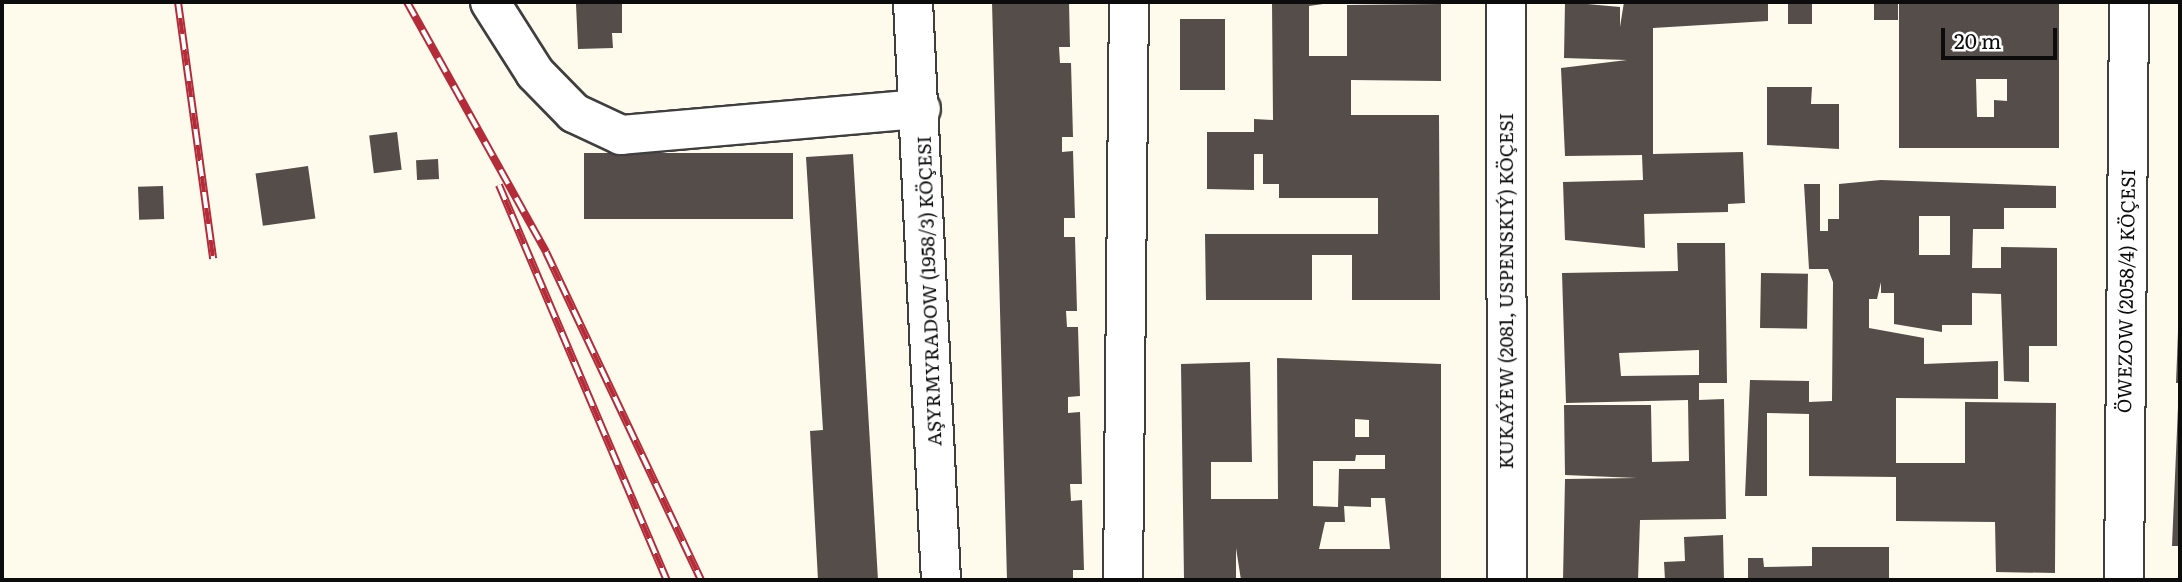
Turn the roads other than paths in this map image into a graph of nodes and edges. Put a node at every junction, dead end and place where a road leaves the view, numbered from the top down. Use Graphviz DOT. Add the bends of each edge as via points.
graph roads {
  1 [pos="490,2"];
  2 [pos="913,2"];
  3 [pos="1129,2"];
  4 [pos="1506,2"];
  5 [pos="2129,2"];
  6 [pos="921,109"];
  7 [pos="941,580"];
  8 [pos="1123,580"];
  9 [pos="1507,580"];
  10 [pos="2124,580"];
  1 -- 6 [label="street" via="535,73 564,103 621,135"];
  2 -- 6 [label="street, AŞYRMYRADOW (1958/3) KÖÇESI"];
  3 -- 8 [label="street"];
  4 -- 9 [label="street, KUKAÝEW (2081, USPENSKIÝ) KÖÇESI"];
  5 -- 10 [label="street, ÖWEZOW (2058/4) KÖÇESI"];
  6 -- 7 [label="street, AŞYRMYRADOW (1958/3) KÖÇESI"];
}
